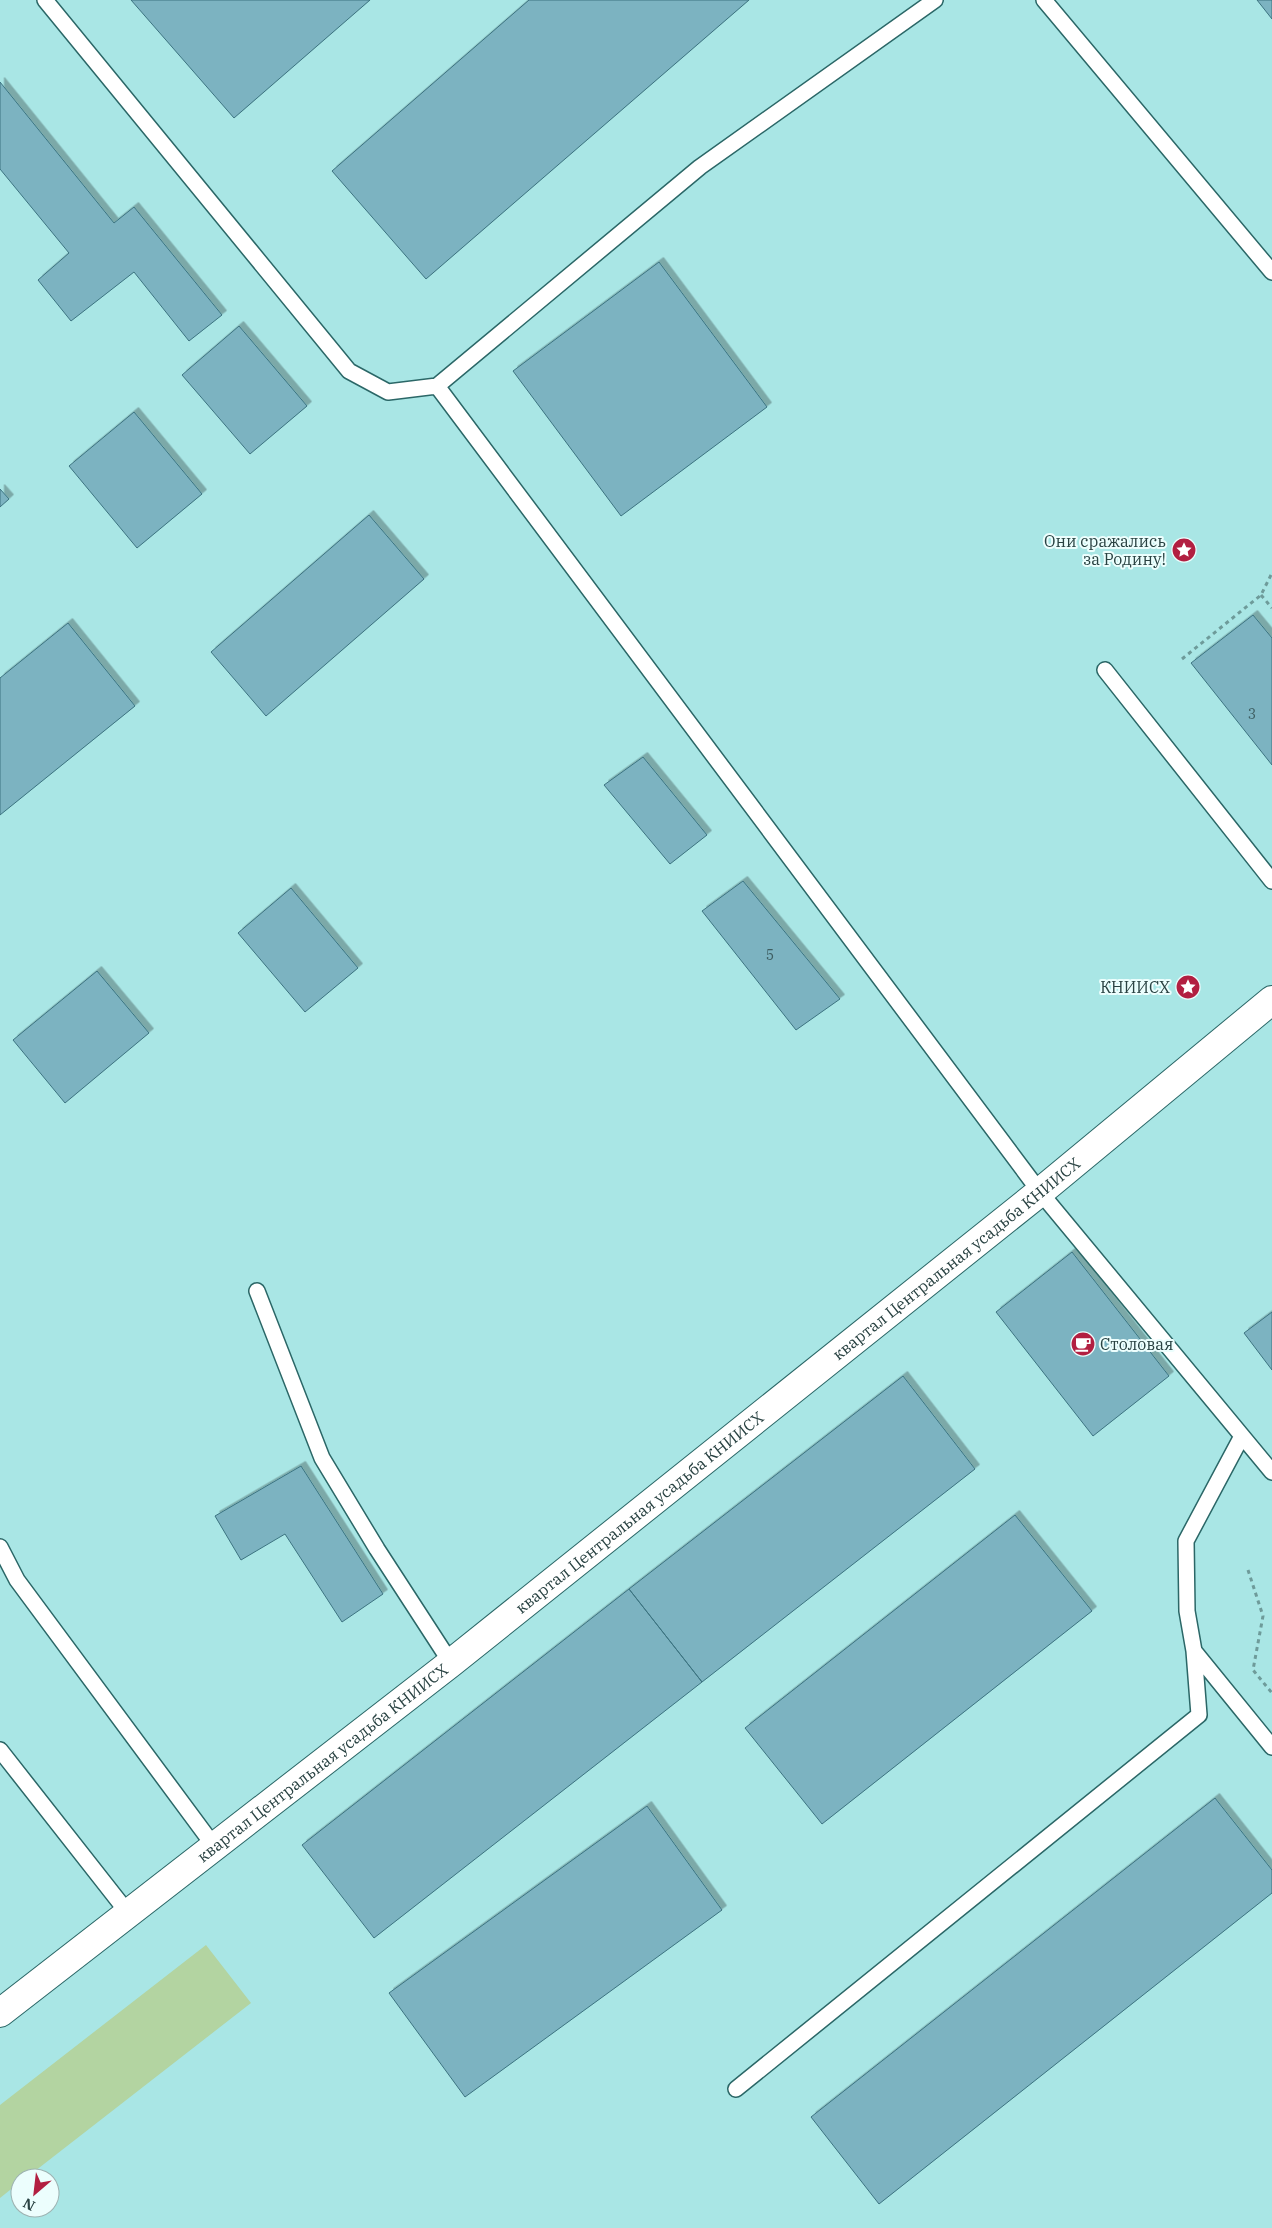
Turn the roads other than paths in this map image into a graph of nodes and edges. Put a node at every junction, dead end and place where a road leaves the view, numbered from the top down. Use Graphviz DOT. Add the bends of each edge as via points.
graph roads {
  1 [pos="44,0"];
  2 [pos="935,0"];
  3 [pos="1044,0"];
  4 [pos="1272,272"];
  5 [pos="437,386"];
  6 [pos="1105,670"];
  7 [pos="1272,881"];
  8 [pos="1272,1000"];
  9 [pos="1040,1192"];
  10 [pos="257,1291"];
  11 [pos="1242,1436"];
  12 [pos="1272,1472"];
  13 [pos="0,1547"];
  14 [pos="1194,1651"];
  15 [pos="451,1663"];
  16 [pos="1272,1747"];
  17 [pos="0,1750"];
  18 [pos="214,1846"];
  19 [pos="128,1912"];
  20 [pos="0,2013"];
  21 [pos="736,2089"];
  1 -- 5 [label="lane" via="349,371 388,392"];
  2 -- 5 [label="lane" via="700,167"];
  3 -- 4 [label="lane"];
  5 -- 9 [label="lane"];
  6 -- 7 [label="lane"];
  8 -- 9 [label="street, квартал Центральная усадьба КНИИСХ"];
  9 -- 11 [label="lane"];
  9 -- 15 [label="street, квартал Центральная усадьба КНИИСХ"];
  10 -- 15 [label="lane" via="322,1458"];
  11 -- 12 [label="lane"];
  11 -- 14 [label="lane" via="1186,1541 1187,1611"];
  13 -- 18 [label="lane" via="17,1580"];
  14 -- 16 [label="lane"];
  14 -- 21 [label="lane" via="1199,1715"];
  15 -- 18 [label="street, квартал Центральная усадьба КНИИСХ"];
  17 -- 19 [label="lane"];
  18 -- 19 [label="street, квартал Центральная усадьба КНИИСХ"];
  19 -- 20 [label="street, квартал Центральная усадьба КНИИСХ"];
}
